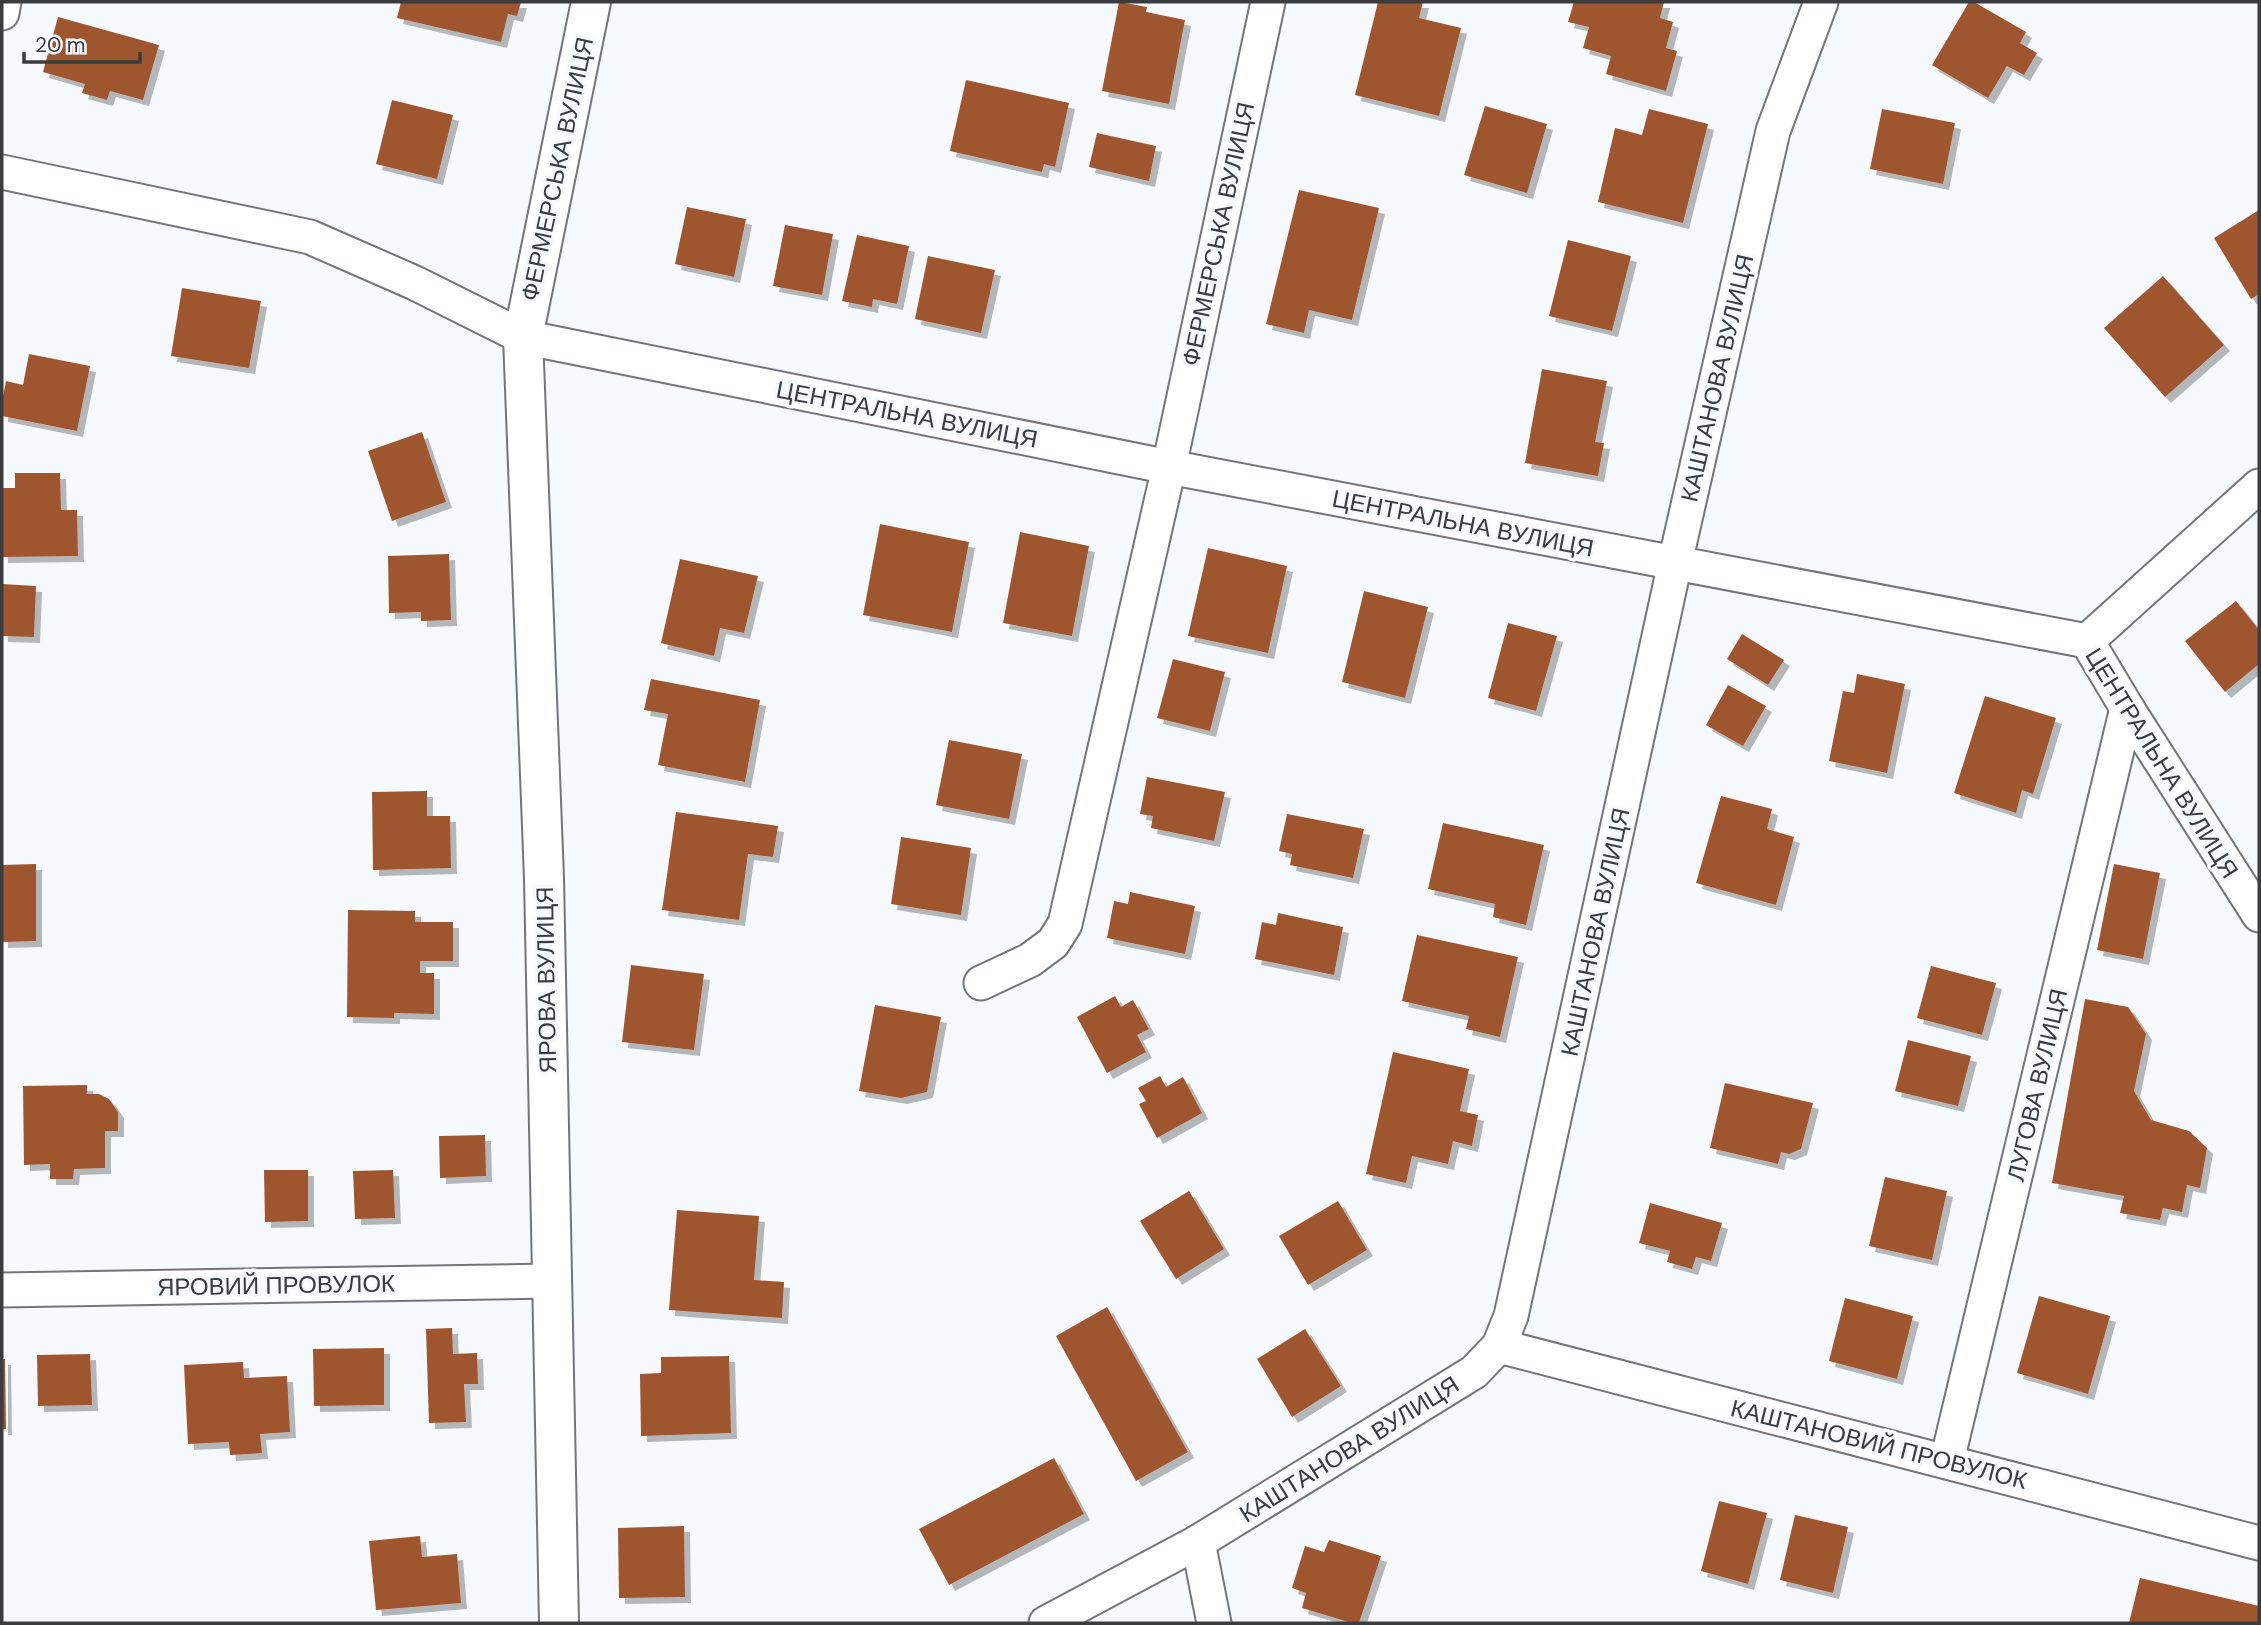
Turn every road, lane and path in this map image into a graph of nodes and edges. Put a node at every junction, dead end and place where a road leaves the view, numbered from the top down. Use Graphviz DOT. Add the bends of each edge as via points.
graph roads {
  1 [pos="4,2"];
  2 [pos="592,2"];
  3 [pos="1268,2"];
  4 [pos="1821,2"];
  5 [pos="2,13"];
  6 [pos="2,172"];
  7 [pos="523,337"];
  8 [pos="1169,467"];
  9 [pos="2259,486"];
  10 [pos="1675,563"];
  11 [pos="2087,641"];
  12 [pos="2127,708"];
  13 [pos="2259,915"];
  14 [pos="981,983"];
  15 [pos="551,1281"];
  16 [pos="2,1290"];
  17 [pos="1499,1346"];
  18 [pos="1947,1461"];
  19 [pos="1198,1542"];
  20 [pos="2259,1543"];
  21 [pos="559,1623"];
  22 [pos="1046,1623"];
  23 [pos="1214,1623"];
  1 -- 5 [label="street"];
  2 -- 7 [label="main road, ФЕРМЕРСЬКА ВУЛИЦЯ"];
  3 -- 8 [label="street, ФЕРМЕРСЬКА ВУЛИЦЯ"];
  4 -- 10 [label="street, КАШТАНОВА ВУЛИЦЯ" via="1773,131"];
  6 -- 7 [label="street, ЦЕНТРАЛЬНА ВУЛИЦЯ" via="310,237"];
  7 -- 8 [label="street, ЦЕНТРАЛЬНА ВУЛИЦЯ"];
  7 -- 15 [label="main road, ЯРОВА ВУЛИЦЯ" via="544,878"];
  8 -- 10 [label="street, ЦЕНТРАЛЬНА ВУЛИЦЯ"];
  8 -- 14 [label="street, ФЕРМЕРСЬКА ВУЛИЦЯ" via="1065,923 1053,943 1030,960"];
  9 -- 11 [label="street"];
  10 -- 11 [label="street, ЦЕНТРАЛЬНА ВУЛИЦЯ"];
  10 -- 17 [label="street, КАШТАНОВА ВУЛИЦЯ" via="1511,1315"];
  11 -- 12 [label="street, ЦЕНТРАЛЬНА ВУЛИЦЯ"];
  12 -- 13 [label="street, ЦЕНТРАЛЬНА ВУЛИЦЯ"];
  12 -- 18 [label="street, ЛУГОВА ВУЛИЦЯ"];
  15 -- 16 [label="street, ЯРОВИЙ ПРОВУЛОК"];
  15 -- 21 [label="main road, ЯРОВА ВУЛИЦЯ"];
  17 -- 18 [label="street, КАШТАНОВИЙ ПРОВУЛОК"];
  17 -- 19 [label="street, КАШТАНОВА ВУЛИЦЯ" via="1474,1372"];
  18 -- 20 [label="street, КАШТАНОВИЙ ПРОВУЛОК"];
  19 -- 22 [label="street, КАШТАНОВА ВУЛИЦЯ"];
  19 -- 23 [label="street"];
}
